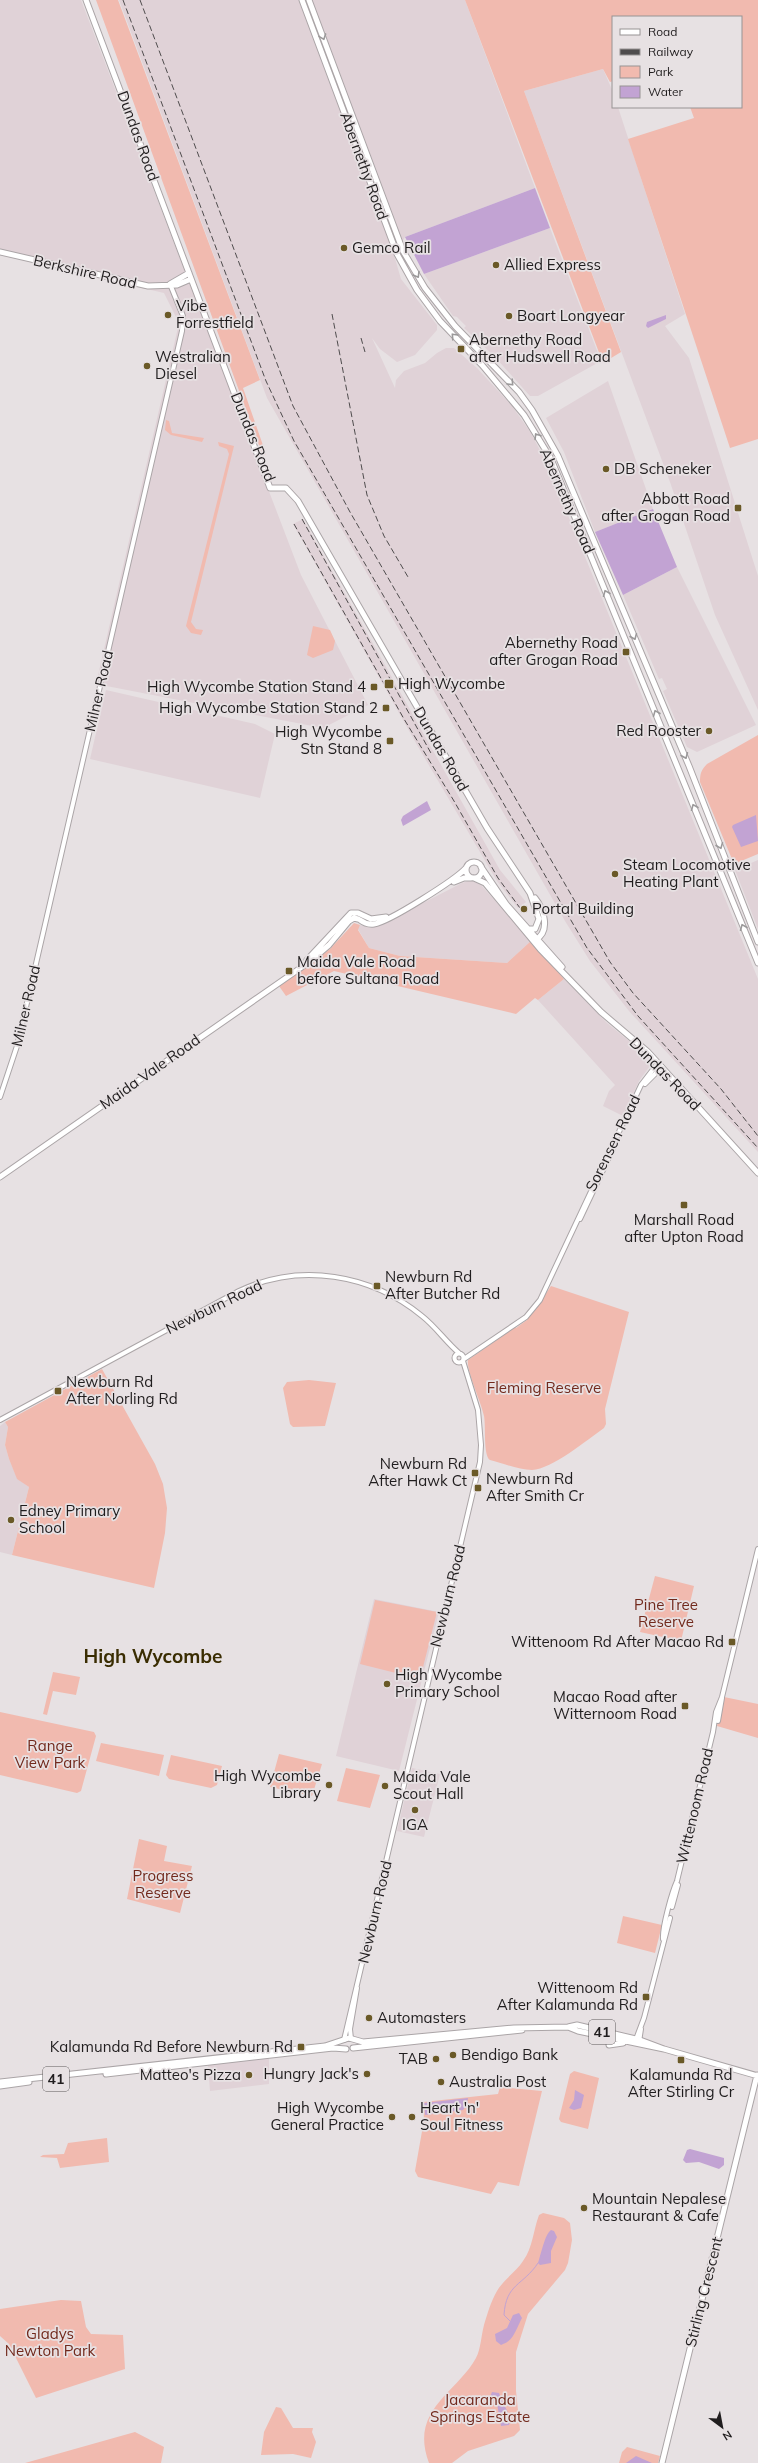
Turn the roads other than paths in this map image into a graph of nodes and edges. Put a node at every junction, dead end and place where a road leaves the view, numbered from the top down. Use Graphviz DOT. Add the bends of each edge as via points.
graph roads {
  1 [pos="86,0"];
  2 [pos="302,0"];
  3 [pos="310,0"];
  4 [pos="342,88"];
  5 [pos="336,91"];
  6 [pos="403,251"];
  7 [pos="0,252"];
  8 [pos="397,254"];
  9 [pos="189,273"];
  10 [pos="191,279"];
  11 [pos="170,284"];
  12 [pos="481,867"];
  13 [pos="466,868"];
  14 [pos="473,878"];
  15 [pos="447,884"];
  16 [pos="491,887"];
  17 [pos="530,893"];
  18 [pos="388,917"];
  19 [pos="545,925"];
  20 [pos="537,927"];
  21 [pos="527,929"];
  22 [pos="533,938"];
  23 [pos="758,942"];
  24 [pos="542,945"];
  25 [pos="758,963"];
  26 [pos="300,966"];
  27 [pos="569,978"];
  28 [pos="660,1065"];
  29 [pos="0,1097"];
  30 [pos="758,1173"];
  31 [pos="0,1177"];
  32 [pos="477,1348"];
  33 [pos="458,1354"];
  34 [pos="463,1360"];
  35 [pos="457,1362"];
  36 [pos="465,1370"];
  37 [pos="0,1420"];
  38 [pos="758,1549"];
  39 [pos="357,1986"];
  40 [pos="568,2027"];
  41 [pos="533,2028"];
  42 [pos="446,2034"];
  43 [pos="478,2036"];
  44 [pos="352,2039"];
  45 [pos="385,2040"];
  46 [pos="416,2042"];
  47 [pos="628,2042"];
  48 [pos="637,2042"];
  49 [pos="344,2045"];
  50 [pos="609,2045"];
  51 [pos="354,2048"];
  52 [pos="757,2076"];
  53 [pos="0,2082"];
  54 [pos="0,2086"];
  55 [pos="662,2463"];
  1 -- 9 [label="main road, Dundas Road"];
  2 -- 5 [label="main road, Abernethy Road"];
  3 -- 4 [label="main road, Abernethy Road, one-way"];
  4 -- 5 [label="main road"];
  4 -- 6 [label="main road, Abernethy Road"];
  5 -- 8 [label="main road, Abernethy Road"];
  6 -- 8 [label="main road"];
  6 -- 23 [label="main road, Abernethy Road, one-way" via="425,288 455,326 519,392 558,456 689,766"];
  7 -- 11 [label="main road, Berkshire Road" via="143,285"];
  25 -- 8 [label="main road, Abernethy Road, one-way" via="551,459 524,415 440,321 417,290"];
  9 -- 10 [label="main road, Dundas Road"];
  9 -- 11 [label="main road, Berkshire Road"];
  10 -- 11 [label="main road, Berkshire Road" via="177,285"];
  10 -- 17 [label="main road, Dundas Road" via="270,488 286,488 298,501 487,828"];
  11 -- 29 [label="street, Milner Road" via="183,316 182,330 17,1046"];
  12 -- 13 [label="main road" via="472,863"];
  12 -- 14 [label="main road" via="480,875"];
  12 -- 16 [label="main road"];
  13 -- 14 [label="main road" via="466,873"];
  13 -- 15 [label="main road, Maida Vale Road"];
  14 -- 15 [label="main road, Maida Vale Road" via="464,878"];
  14 -- 16 [label="main road"];
  15 -- 18 [label="main road, Maida Vale Road"];
  16 -- 21 [label="main road, Dundas Road"];
  16 -- 22 [label="main road, Dundas Road"];
  17 -- 19 [label="main road, Dundas Road" via="543,912"];
  17 -- 20 [label="main road, Dundas Road" via="539,914"];
  18 -- 26 [label="main road, Maida Vale Road" via="372,924 351,920 322,952"];
  18 -- 26 [label="main road, Maida Vale Road" via="371,919 358,912 351,913"];
  19 -- 22 [label="main road"];
  19 -- 24 [label="main road, Dundas Road"];
  20 -- 21 [label="main road"];
  20 -- 22 [label="main road, Dundas Road"];
  21 -- 22 [label="main road, Dundas Road"];
  22 -- 24 [label="main road, Dundas Road"];
  22 -- 27 [label="main road, Dundas Road"];
  24 -- 27 [label="main road, Dundas Road"];
  26 -- 31 [label="main road, Maida Vale Road"];
  27 -- 28 [label="main road, Dundas Road" via="601,1012"];
  28 -- 30 [label="main road, Dundas Road"];
  28 -- 32 [label="street, Sorensen Road" via="643,1087 540,1300 526,1317"];
  32 -- 33 [label="street, Sorensen Road"];
  32 -- 34 [label="street, Sorensen Road"];
  33 -- 34 [label="street"];
  33 -- 35 [label="street"];
  33 -- 37 [label="street, Newburn Road" via="422,1316 381,1290 343,1278 316,1275 285,1277 254,1285 233,1294"];
  34 -- 35 [label="street"];
  34 -- 36 [label="street, Newburn Road"];
  35 -- 36 [label="street, Newburn Road"];
  36 -- 39 [label="street, Newburn Road" via="474,1393 480,1422 479,1468"];
  38 -- 48 [label="street, Wittenoom Road"];
  39 -- 44 [label="street, Newburn Road" via="358,1995 350,2029"];
  39 -- 49 [label="street, Newburn Road"];
  40 -- 41 [label="main road, 41"];
  40 -- 47 [label="main road, 41"];
  40 -- 48 [label="main road, 41" via="577,2025"];
  41 -- 42 [label="main road, 41"];
  41 -- 43 [label="main road, 41"];
  42 -- 43 [label="main road"];
  42 -- 45 [label="main road, 41"];
  43 -- 46 [label="main road, 41"];
  44 -- 45 [label="main road, 41" via="363,2042"];
  44 -- 49 [label="main road, 41"];
  44 -- 51 [label="main road"];
  45 -- 46 [label="main road" via="412,2039"];
  46 -- 51 [label="main road, 41"];
  47 -- 48 [label="main road, 41"];
  47 -- 50 [label="main road"];
  48 -- 52 [label="main road, 41"];
  49 -- 51 [label="main road, 41"];
  49 -- 53 [label="main road, 41"];
  49 -- 54 [label="main road, 41"];
  52 -- 55 [label="main road, Stirling Crescent"];
}
